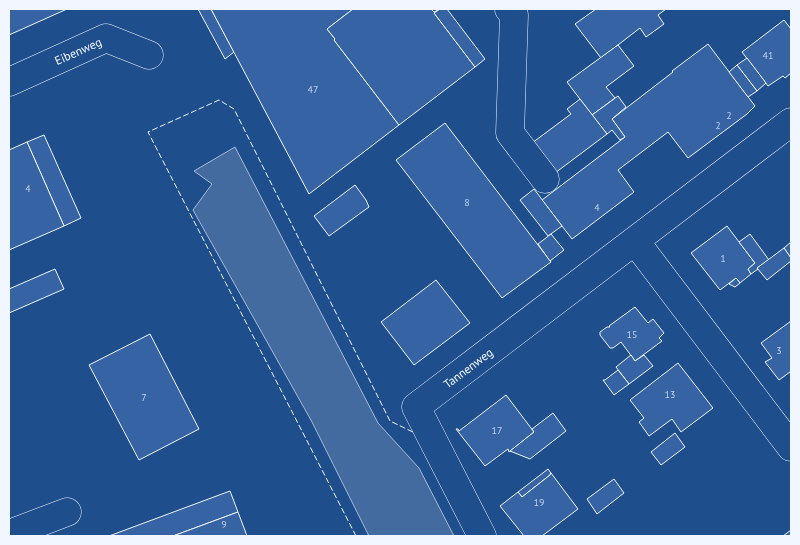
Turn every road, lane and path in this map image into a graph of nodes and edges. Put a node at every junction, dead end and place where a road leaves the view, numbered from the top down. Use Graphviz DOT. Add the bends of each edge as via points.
graph roads {
  1 [pos="509,9"];
  2 [pos="149,54"];
  3 [pos="9,82"];
  4 [pos="791,122"];
  5 [pos="545,179"];
  6 [pos="635,241"];
  7 [pos="791,447"];
  8 [pos="67,512"];
  9 [pos="9,534"];
  10 [pos="482,536"];
  1 -- 5 [label="street" via="514,14 510,133"];
  2 -- 3 [label="street, Eibenweg" via="106,38"];
  4 -- 6 [label="street, Tannenweg"];
  6 -- 7 [label="street"];
  6 -- 10 [label="street, Tannenweg" via="416,407"];
  8 -- 9 [label="street"];
}
